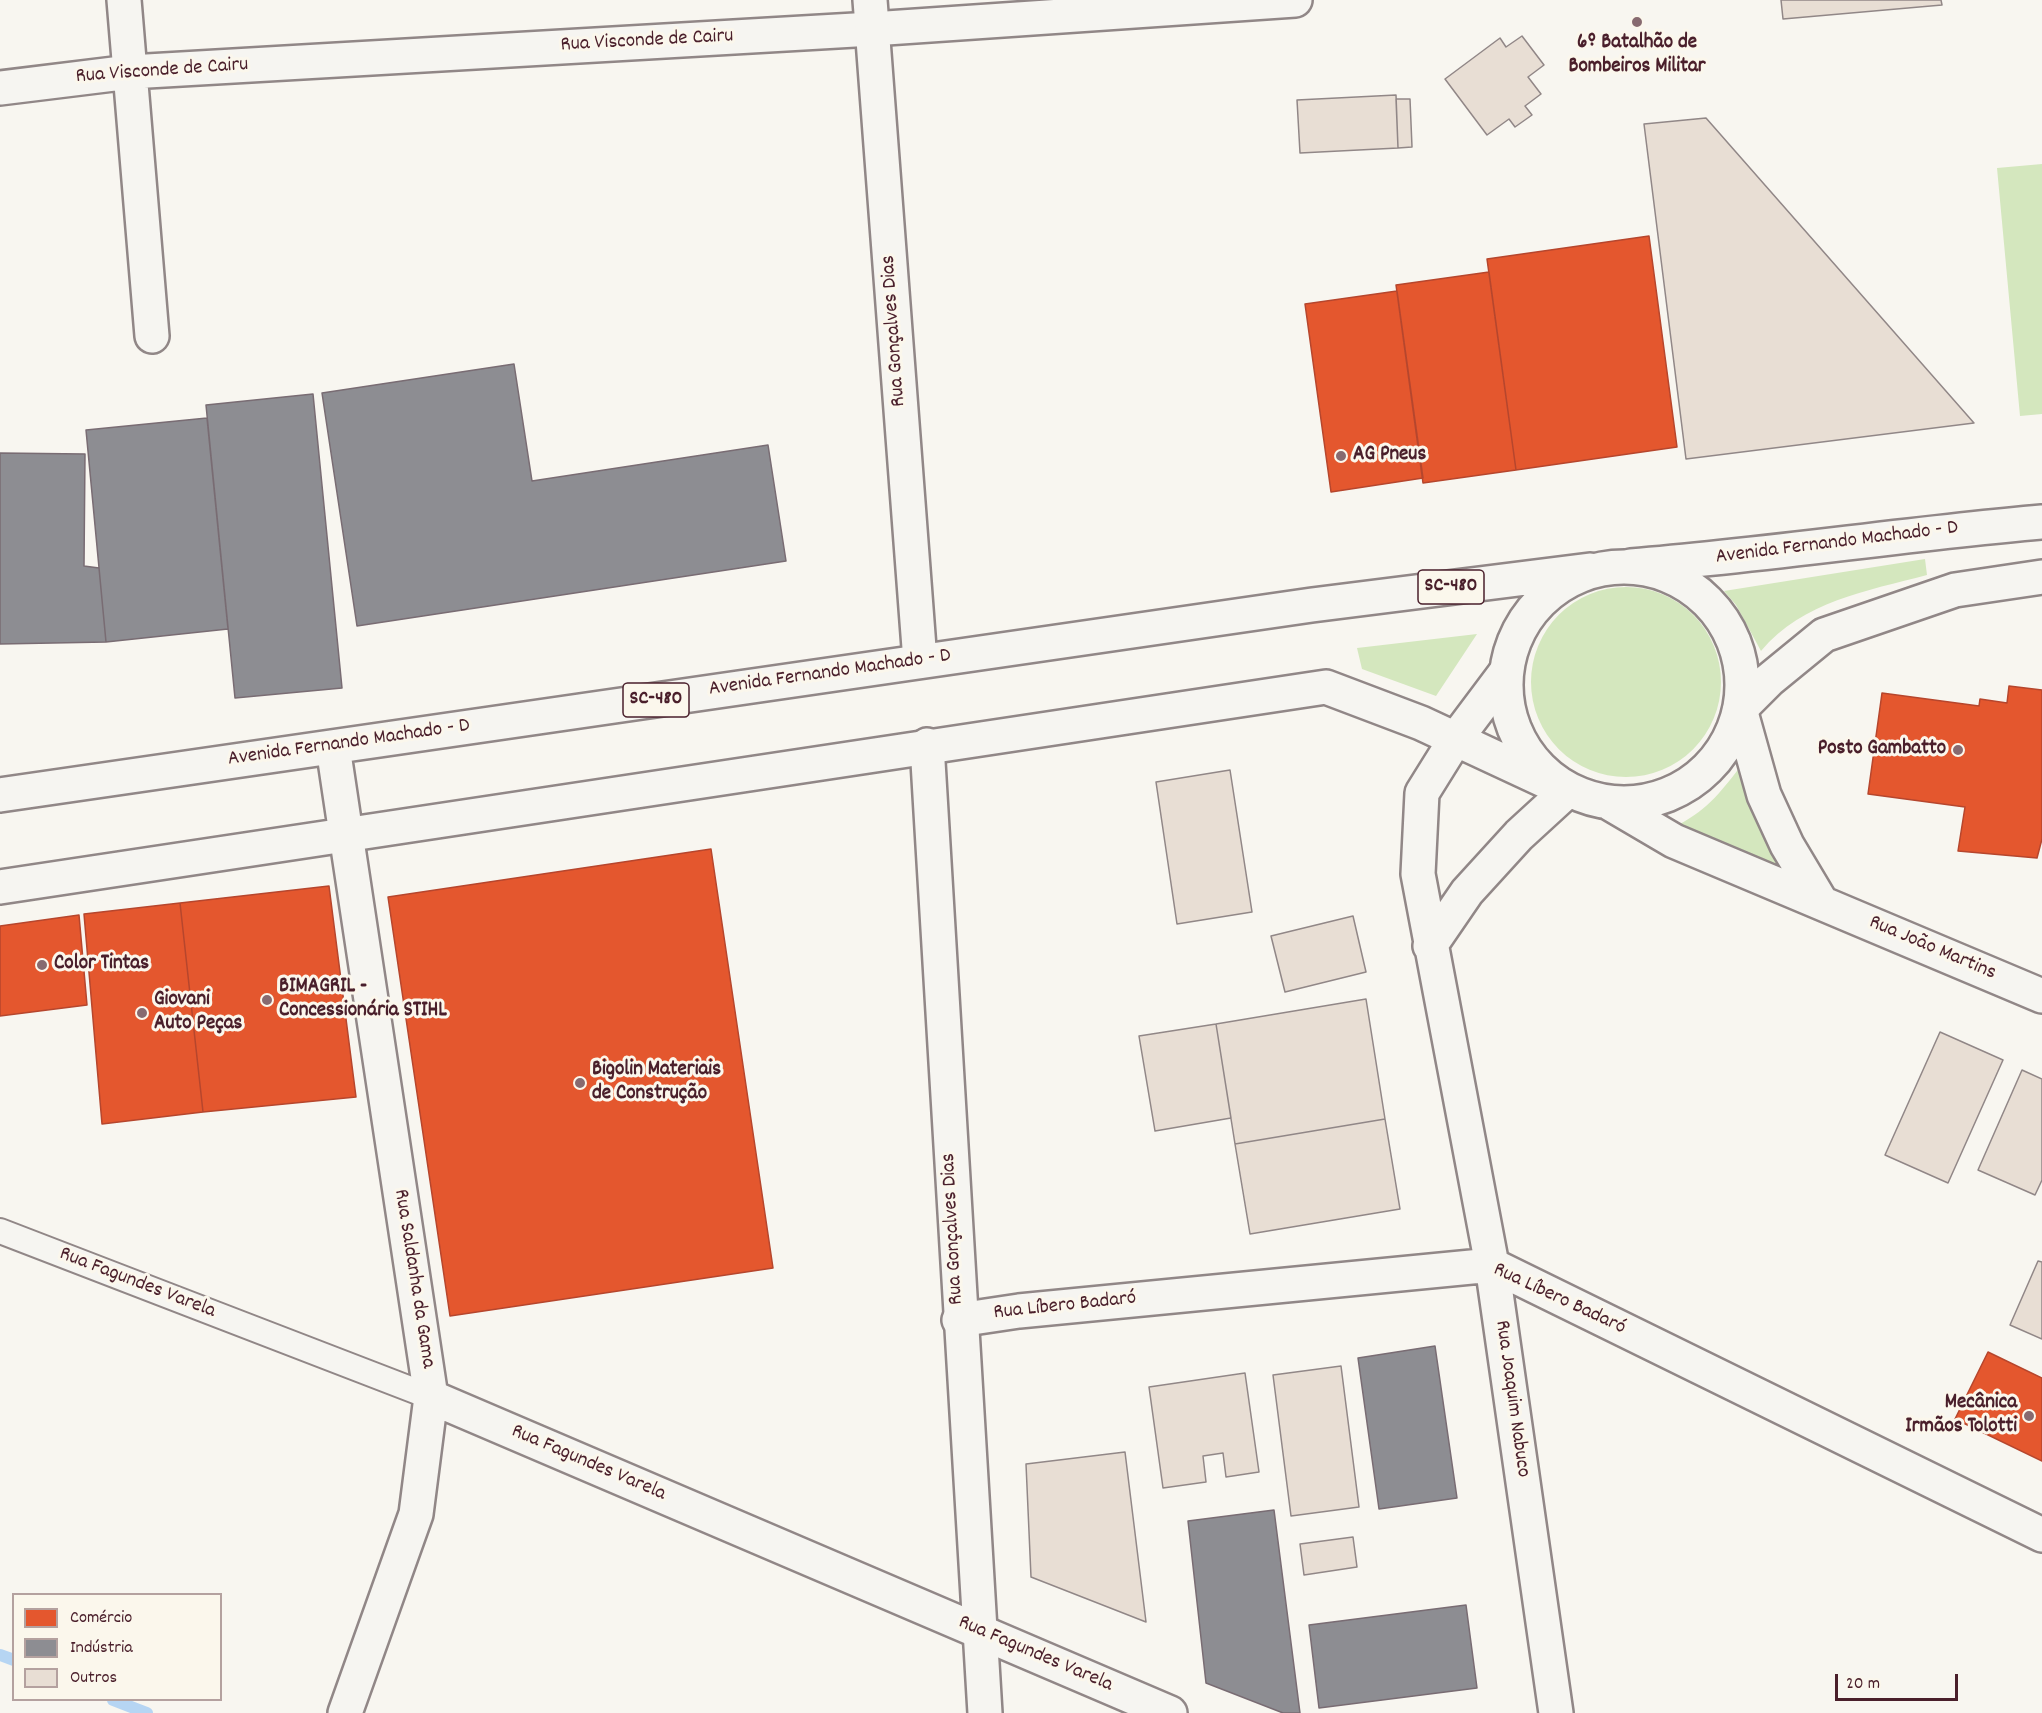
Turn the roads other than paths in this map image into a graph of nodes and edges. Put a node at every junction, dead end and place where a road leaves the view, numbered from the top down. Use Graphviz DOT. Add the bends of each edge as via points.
graph roads {
  1 [pos="124,0"];
  2 [pos="1295,0"];
  3 [pos="871,15"];
  4 [pos="130,72"];
  5 [pos="0,88"];
  6 [pos="152,336"];
  7 [pos="2042,522"];
  8 [pos="1632,566"];
  9 [pos="1590,570"];
  10 [pos="2042,577"];
  11 [pos="920,661"];
  12 [pos="1506,672"];
  13 [pos="1740,710"];
  14 [pos="1455,740"];
  15 [pos="927,745"];
  16 [pos="333,747"];
  17 [pos="1567,791"];
  18 [pos="0,795"];
  19 [pos="1611,804"];
  20 [pos="346,834"];
  21 [pos="0,886"];
  22 [pos="1821,902"];
  23 [pos="1430,946"];
  24 [pos="2042,996"];
  25 [pos="0,1231"];
  26 [pos="1492,1265"];
  27 [pos="959,1320"];
  28 [pos="431,1396"];
  29 [pos="2042,1535"];
  30 [pos="981,1632"];
  31 [pos="345,1713"];
  32 [pos="985,1713"];
  33 [pos="1170,1713"];
  34 [pos="1556,1713"];
  1 -- 4 [label="street"];
  2 -- 3 [label="street, Rua Visconde de Cairu"];
  3 -- 4 [label="street, Rua Visconde de Cairu"];
  3 -- 11 [label="street, Rua Gonçalves Dias"];
  4 -- 5 [label="street, Rua Visconde de Cairu"];
  4 -- 6 [label="street"];
  7 -- 8 [label="street, Avenida Fernando Machado - D"];
  8 -- 9 [label="street, Avenida Fernando Machado - D"];
  8 -- 13 [label="street" via="1675,576 1706,598 1730,630 1742,669"];
  9 -- 11 [label="street, Avenida Fernando Machado - D / SC-480"];
  9 -- 12 [label="street" via="1555,587 1532,609 1514,638"];
  10 -- 13 [label="street" via="1955,590 1824,635 1769,680"];
  11 -- 16 [label="street, Avenida Fernando Machado - D / SC-480"];
  12 -- 14 [label="street, Rua Joaquim Nabuco"];
  12 -- 17 [label="street" via="1510,719 1532,761"];
  13 -- 19 [label="street" via="1728,743 1707,771 1679,791 1646,803"];
  13 -- 22 [label="street" via="1764,795 1787,845"];
  14 -- 15 [label="street" via="1326,687"];
  14 -- 17 [label="street"];
  14 -- 23 [label="street, Rua Joaquim Nabuco" via="1422,793 1418,874"];
  15 -- 20 [label="street"];
  15 -- 27 [label="street, Rua Gonçalves Dias"];
  16 -- 18 [label="street, Avenida Fernando Machado - D / SC-480"];
  16 -- 20 [label="street, Rua Saldanha da Gama"];
  17 -- 19 [label="street"];
  17 -- 23 [label="street" via="1519,835 1467,892"];
  19 -- 22 [label="street, Rua João Martins" via="1674,841"];
  20 -- 21 [label="street"];
  20 -- 28 [label="street, Rua Saldanha da Gama"];
  22 -- 24 [label="street, Rua João Martins"];
  23 -- 26 [label="street, Rua Joaquim Nabuco"];
  25 -- 28 [label="lane, Rua Fagundes Varela"];
  26 -- 27 [label="street, Rua Líbero Badaró"];
  26 -- 29 [label="street, Rua Líbero Badaró"];
  26 -- 34 [label="street, Rua Joaquim Nabuco"];
  27 -- 30 [label="street, Rua Gonçalves Dias"];
  28 -- 30 [label="street, Rua Fagundes Varela"];
  28 -- 31 [label="street, Rua Saldanha da Gama" via="416,1514"];
  30 -- 32 [label="street, Rua Gonçalves Dias"];
  30 -- 33 [label="street, Rua Fagundes Varela"];
}
